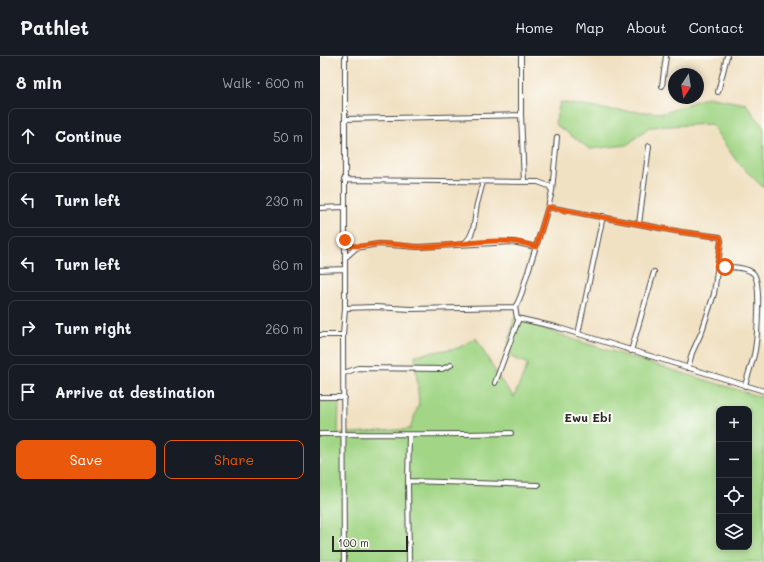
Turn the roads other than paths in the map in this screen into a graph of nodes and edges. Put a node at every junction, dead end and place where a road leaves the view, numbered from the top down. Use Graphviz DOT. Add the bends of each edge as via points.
graph roads {
  1 [pos="345,56"];
  2 [pos="521,56"];
  3 [pos="666,56"];
  4 [pos="727,56"];
  5 [pos="662,86"];
  6 [pos="718,92"];
  7 [pos="521,115"];
  8 [pos="345,119"];
  9 [pos="556,137"];
  10 [pos="649,146"];
  11 [pos="344,180"];
  12 [pos="483,182"];
  13 [pos="524,182"];
  14 [pos="552,191"];
  15 [pos="344,207"];
  16 [pos="548,207"];
  17 [pos="320,208"];
  18 [pos="603,216"];
  19 [pos="639,224"];
  20 [pos="345,244"];
  21 [pos="462,244"];
  22 [pos="536,247"];
  23 [pos="356,248"];
  24 [pos="344,258"];
  25 [pos="717,266"];
  26 [pos="344,269"];
  27 [pos="320,270"];
  28 [pos="654,272"];
  29 [pos="515,307"];
  30 [pos="345,308"];
  31 [pos="519,318"];
  32 [pos="578,334"];
  33 [pos="320,335"];
  34 [pos="343,335"];
  35 [pos="631,351"];
  36 [pos="451,365"];
  37 [pos="688,368"];
  38 [pos="344,373"];
  39 [pos="495,383"];
  40 [pos="744,386"];
  41 [pos="764,391"];
  42 [pos="344,396"];
  43 [pos="320,397"];
  44 [pos="511,433"];
  45 [pos="320,434"];
  46 [pos="344,434"];
  47 [pos="409,435"];
  48 [pos="408,481"];
  49 [pos="538,485"];
  50 [pos="344,562"];
  51 [pos="409,562"];
  1 -- 8 [label="street"];
  2 -- 7 [label="street"];
  3 -- 5 [label="street"];
  4 -- 6 [label="street"];
  7 -- 8 [label="street"];
  7 -- 13 [label="street"];
  8 -- 11 [label="street"];
  9 -- 14 [label="street"];
  10 -- 19 [label="street"];
  11 -- 12 [label="street"];
  11 -- 15 [label="street"];
  12 -- 13 [label="street"];
  12 -- 21 [label="street" via="471,234"];
  13 -- 14 [label="street" via="538,182 549,186"];
  14 -- 16 [label="street"];
  15 -- 17 [label="street"];
  15 -- 20 [label="street"];
  16 -- 18 [label="street"];
  16 -- 22 [label="street"];
  18 -- 19 [label="street"];
  18 -- 32 [label="street"];
  19 -- 25 [label="street" via="720,237"];
  20 -- 23 [label="street"];
  20 -- 24 [label="street"];
  21 -- 22 [label="street" via="513,242"];
  21 -- 23 [label="street" via="418,247 378,244"];
  22 -- 29 [label="street" via="522,296"];
  23 -- 24 [label="street"];
  24 -- 26 [label="street"];
  25 -- 37 [label="street" via="714,294"];
  25 -- 40 [label="street" via="746,270 754,274 758,282 755,350"];
  26 -- 27 [label="street"];
  26 -- 30 [label="street"];
  28 -- 35 [label="street"];
  29 -- 30 [label="street"];
  29 -- 31 [label="street" via="515,315"];
  30 -- 34 [label="street"];
  31 -- 32 [label="street"];
  31 -- 39 [label="street"];
  32 -- 35 [label="street"];
  33 -- 34 [label="street"];
  34 -- 38 [label="street"];
  35 -- 37 [label="street"];
  36 -- 38 [label="street" via="442,369 358,368"];
  37 -- 40 [label="street"];
  38 -- 42 [label="street"];
  40 -- 41 [label="street"];
  42 -- 43 [label="street"];
  42 -- 46 [label="street"];
  44 -- 47 [label="street"];
  45 -- 46 [label="street"];
  46 -- 47 [label="street"];
  46 -- 50 [label="street"];
  47 -- 48 [label="street"];
  48 -- 49 [label="street"];
  48 -- 51 [label="street"];
}
